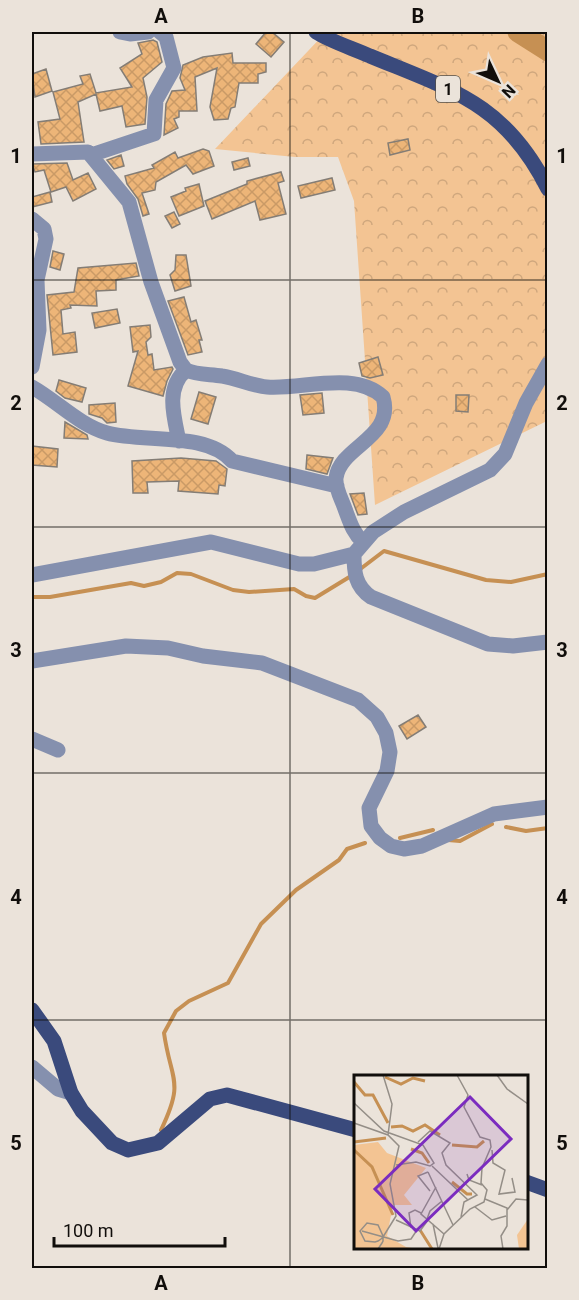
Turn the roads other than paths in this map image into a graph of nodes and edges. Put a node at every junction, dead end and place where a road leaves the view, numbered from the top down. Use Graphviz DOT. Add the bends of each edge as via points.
graph roads {
  1 [pos="120,32"];
  2 [pos="148,32"];
  3 [pos="160,32"];
  4 [pos="316,32"];
  5 [pos="32,154"];
  6 [pos="91,155"];
  7 [pos="548,189"];
  8 [pos="32,219"];
  9 [pos="548,364"];
  10 [pos="32,367"];
  11 [pos="186,370"];
  12 [pos="32,387"];
  13 [pos="179,441"];
  14 [pos="337,486"];
  15 [pos="356,561"];
  16 [pos="32,575"];
  17 [pos="548,642"];
  18 [pos="32,661"];
  19 [pos="32,739"];
  20 [pos="58,750"];
  21 [pos="548,807"];
  22 [pos="32,1010"];
  23 [pos="32,1067"];
  24 [pos="70,1093"];
  25 [pos="354,1129"];
  26 [pos="528,1183"];
  27 [pos="548,1190"];
  1 -- 2 [label="street"];
  3 -- 6 [label="street" via="166,37 174,68 156,100 154,134"];
  4 -- 7 [label="main road, 1" via="442,86 487,111 510,131"];
  5 -- 6 [label="street"];
  6 -- 11 [label="street" via="129,202 151,282"];
  8 -- 10 [label="street" via="44,229 46,239 37,280 39,330"];
  9 -- 15 [label="street" via="526,403 505,454 490,470 404,512 373,532"];
  11 -- 13 [label="street" via="177,378 173,391"];
  11 -- 14 [label="street" via="264,387 295,388 329,382 377,391 386,404 382,420 373,436 340,467"];
  12 -- 13 [label="street" via="91,428 110,434"];
  13 -- 14 [label="street" via="210,446 226,453 232,461"];
  14 -- 15 [label="street" via="353,532"];
  15 -- 16 [label="street" via="299,564 210,542"];
  15 -- 17 [label="street" via="362,590 371,597 488,644"];
  18 -- 21 [label="street" via="126,646 168,648 262,663 358,700 377,717 388,743 387,771 369,808 371,826 391,846 422,846 495,814"];
  19 -- 20 [label="street"];
  22 -- 24 [label="main road" via="54,1041"];
  23 -- 24 [label="street" via="58,1089"];
  24 -- 25 [label="main road" via="112,1143 128,1150 158,1143 210,1099 227,1095"];
  26 -- 27 [label="main road"];
}
